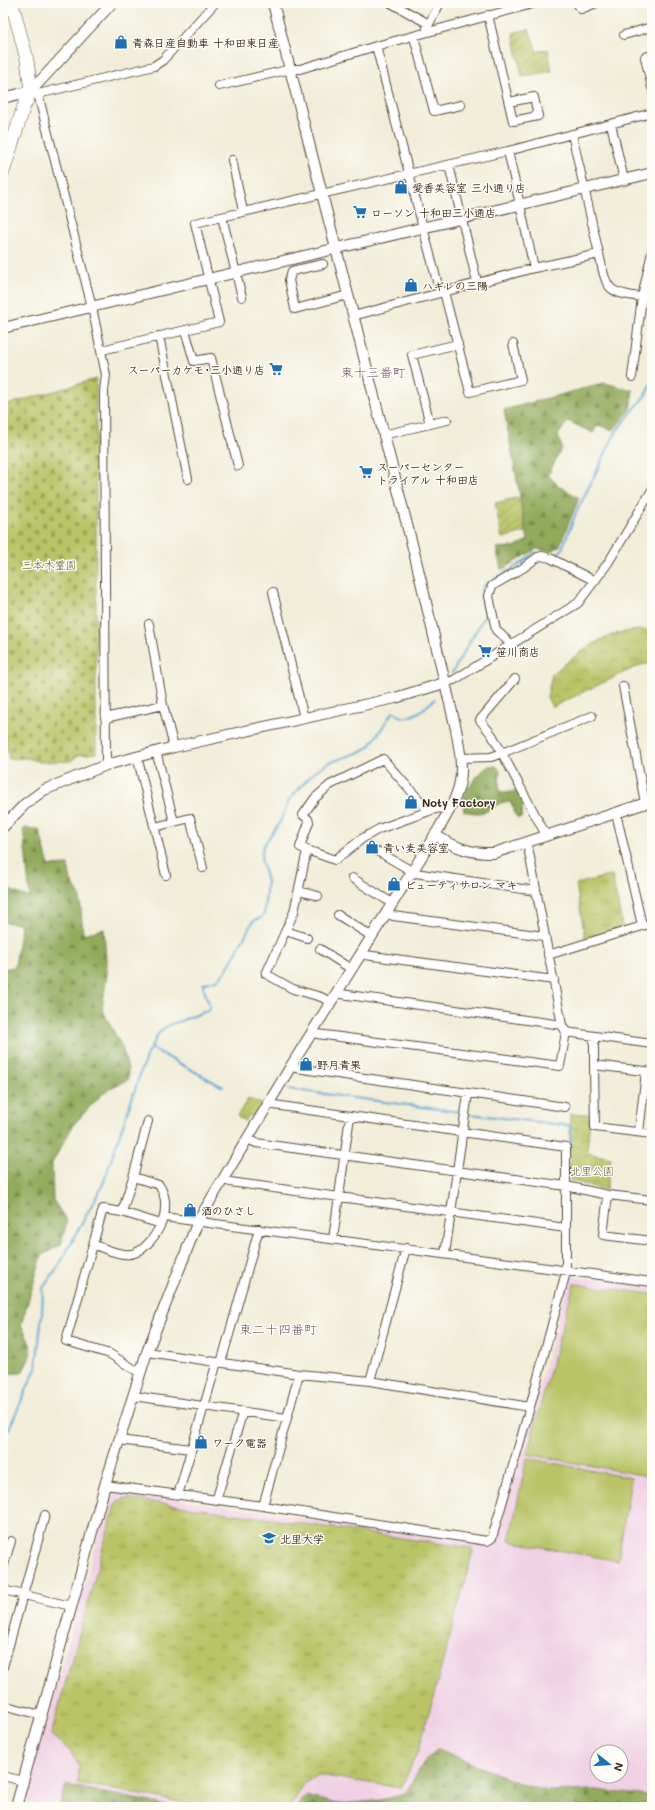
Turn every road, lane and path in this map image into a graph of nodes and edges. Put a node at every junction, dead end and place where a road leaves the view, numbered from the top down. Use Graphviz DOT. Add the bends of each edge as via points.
graph roads {
  1 [pos="12,3"];
  2 [pos="112,3"];
  3 [pos="215,3"];
  4 [pos="273,3"];
  5 [pos="391,3"];
  6 [pos="440,3"];
  7 [pos="536,3"];
  8 [pos="577,3"];
  9 [pos="596,3"];
  10 [pos="488,16"];
  11 [pos="429,24"];
  12 [pos="652,27"];
  13 [pos="426,33"];
  14 [pos="624,35"];
  15 [pos="414,37"];
  16 [pos="376,46"];
  17 [pos="652,55"];
  18 [pos="291,69"];
  19 [pos="219,86"];
  20 [pos="652,88"];
  21 [pos="34,93"];
  22 [pos="3,98"];
  23 [pos="509,102"];
  24 [pos="462,105"];
  25 [pos="652,113"];
  26 [pos="611,124"];
  27 [pos="572,134"];
  28 [pos="508,150"];
  29 [pos="232,160"];
  30 [pos="449,164"];
  31 [pos="3,172"];
  32 [pos="410,173"];
  33 [pos="652,173"];
  34 [pos="624,180"];
  35 [pos="585,190"];
  36 [pos="322,194"];
  37 [pos="521,205"];
  38 [pos="243,211"];
  39 [pos="222,217"];
  40 [pos="462,219"];
  41 [pos="423,228"];
  42 [pos="336,249"];
  43 [pos="652,252"];
  44 [pos="599,254"];
  45 [pos="323,264"];
  46 [pos="534,268"];
  47 [pos="236,274"];
  48 [pos="209,280"];
  49 [pos="477,282"];
  50 [pos="442,292"];
  51 [pos="348,295"];
  52 [pos="242,297"];
  53 [pos="642,297"];
  54 [pos="92,307"];
  55 [pos="353,316"];
  56 [pos="3,328"];
  57 [pos="185,330"];
  58 [pos="159,336"];
  59 [pos="458,344"];
  60 [pos="513,344"];
  61 [pos="102,350"];
  62 [pos="632,377"];
  63 [pos="447,420"];
  64 [pos="430,424"];
  65 [pos="383,435"];
  66 [pos="238,466"];
  67 [pos="188,479"];
  68 [pos="652,490"];
  69 [pos="595,581"];
  70 [pos="273,592"];
  71 [pos="149,624"];
  72 [pos="512,645"];
  73 [pos="515,679"];
  74 [pos="444,683"];
  75 [pos="623,686"];
  76 [pos="163,705"];
  77 [pos="592,716"];
  78 [pos="105,718"];
  79 [pos="304,718"];
  80 [pos="174,747"];
  81 [pos="156,751"];
  82 [pos="502,753"];
  83 [pos="137,756"];
  84 [pos="460,758"];
  85 [pos="106,765"];
  86 [pos="648,802"];
  87 [pos="429,811"];
  88 [pos="449,812"];
  89 [pos="616,813"];
  90 [pos="174,822"];
  91 [pos="3,827"];
  92 [pos="155,827"];
  93 [pos="435,835"];
  94 [pos="546,835"];
  95 [pos="527,842"];
  96 [pos="307,850"];
  97 [pos="379,852"];
  98 [pos="203,868"];
  99 [pos="411,871"];
  100 [pos="166,875"];
  101 [pos="352,878"];
  102 [pos="299,891"];
  103 [pos="536,891"];
  104 [pos="318,896"];
  105 [pos="392,903"];
  106 [pos="386,912"];
  107 [pos="338,915"];
  108 [pos="652,922"];
  109 [pos="642,925"];
  110 [pos="286,931"];
  111 [pos="371,936"];
  112 [pos="544,936"];
  113 [pos="307,938"];
  114 [pos="320,949"];
  115 [pos="361,952"];
  116 [pos="548,955"];
  117 [pos="351,969"];
  118 [pos="554,980"];
  119 [pos="337,992"];
  120 [pos="331,1002"];
  121 [pos="564,1028"];
  122 [pos="313,1032"];
  123 [pos="594,1036"];
  124 [pos="652,1044"];
  125 [pos="594,1065"];
  126 [pos="291,1066"];
  127 [pos="649,1072"];
  128 [pos="468,1094"];
  129 [pos="270,1103"];
  130 [pos="565,1107"];
  131 [pos="350,1116"];
  132 [pos="148,1121"];
  133 [pos="462,1131"];
  134 [pos="639,1132"];
  135 [pos="652,1134"];
  136 [pos="248,1139"];
  137 [pos="344,1155"];
  138 [pos="456,1170"];
  139 [pos="133,1177"];
  140 [pos="223,1179"];
  141 [pos="566,1186"];
  142 [pos="608,1195"];
  143 [pos="338,1197"];
  144 [pos="652,1200"];
  145 [pos="122,1212"];
  146 [pos="451,1212"];
  147 [pos="162,1220"];
  148 [pos="198,1221"];
  149 [pos="566,1228"];
  150 [pos="259,1229"];
  151 [pos="333,1238"];
  152 [pos="652,1241"];
  153 [pos="94,1245"];
  154 [pos="406,1248"];
  155 [pos="445,1254"];
  156 [pos="566,1272"];
  157 [pos="652,1282"];
  158 [pos="146,1352"];
  159 [pos="219,1363"];
  160 [pos="140,1373"];
  161 [pos="300,1374"];
  162 [pos="370,1382"];
  163 [pos="133,1396"];
  164 [pos="204,1406"];
  165 [pos="530,1407"];
  166 [pos="243,1411"];
  167 [pos="287,1418"];
  168 [pos="119,1440"];
  169 [pos="191,1450"];
  170 [pos="105,1485"];
  171 [pos="178,1495"];
  172 [pos="216,1501"];
  173 [pos="263,1506"];
  174 [pos="45,1515"];
  175 [pos="11,1541"];
  176 [pos="3,1568"];
  177 [pos="3,1590"];
  178 [pos="23,1595"];
  179 [pos="71,1606"];
  180 [pos="3,1667"];
  181 [pos="3,1705"];
  182 [pos="41,1715"];
  183 [pos="3,1776"];
  184 [pos="23,1781"];
  185 [pos="16,1807"];
  1 -- 21 [label="highway"];
  2 -- 21 [label="street"];
  3 -- 21 [label="street" via="163,60 154,66"];
  4 -- 18 [label="street"];
  5 -- 11 [label="street"];
  6 -- 11 [label="street"];
  7 -- 10 [label="street"];
  8 -- 9 [label="street" via="581,9"];
  10 -- 13 [label="street"];
  10 -- 23 [label="street"];
  11 -- 13 [label="street"];
  12 -- 14 [label="street"];
  13 -- 15 [label="street"];
  15 -- 16 [label="street"];
  15 -- 24 [label="street" via="434,111"];
  16 -- 18 [label="street" via="300,69"];
  16 -- 32 [label="street"];
  17 -- 20 [label="street" via="645,57"];
  18 -- 19 [label="street"];
  18 -- 36 [label="street"];
  21 -- 22 [label="street"];
  21 -- 31 [label="highway" via="24,106"];
  21 -- 54 [label="street"];
  25 -- 26 [label="street"];
  26 -- 27 [label="street"];
  26 -- 34 [label="street"];
  27 -- 28 [label="street"];
  27 -- 35 [label="street"];
  28 -- 30 [label="street"];
  28 -- 37 [label="street"];
  29 -- 38 [label="street"];
  30 -- 32 [label="street"];
  30 -- 40 [label="street"];
  32 -- 36 [label="street"];
  32 -- 41 [label="street"];
  33 -- 34 [label="street"];
  34 -- 35 [label="street"];
  35 -- 37 [label="street"];
  35 -- 44 [label="street"];
  36 -- 38 [label="street"];
  36 -- 42 [label="street"];
  37 -- 40 [label="street"];
  37 -- 46 [label="street"];
  38 -- 39 [label="street"];
  39 -- 47 [label="street"];
  39 -- 48 [label="street" via="195,223"];
  40 -- 41 [label="street"];
  40 -- 49 [label="street"];
  41 -- 42 [label="street"];
  41 -- 50 [label="street"];
  42 -- 47 [label="street"];
  42 -- 51 [label="street"];
  43 -- 53 [label="street"];
  44 -- 46 [label="street"];
  44 -- 53 [label="street" via="612,291"];
  45 -- 51 [label="street" via="292,271 289,280 295,309"];
  46 -- 49 [label="street"];
  47 -- 48 [label="street"];
  47 -- 52 [label="street"];
  48 -- 54 [label="street"];
  48 -- 57 [label="street" via="219,322"];
  49 -- 50 [label="street"];
  50 -- 55 [label="street"];
  50 -- 59 [label="street"];
  51 -- 55 [label="street"];
  53 -- 62 [label="street"];
  54 -- 56 [label="street"];
  54 -- 61 [label="street"];
  55 -- 65 [label="street"];
  57 -- 58 [label="street"];
  57 -- 66 [label="street" via="194,361 211,358"];
  58 -- 61 [label="street"];
  58 -- 67 [label="street"];
  59 -- 60 [label="street" via="470,392 521,380"];
  59 -- 64 [label="street" via="412,356"];
  61 -- 78 [label="street" via="106,375"];
  63 -- 64 [label="street"];
  64 -- 65 [label="street"];
  65 -- 74 [label="street" via="414,552"];
  68 -- 69 [label="street"];
  69 -- 72 [label="street" via="578,604"];
  69 -- 72 [label="street" via="542,556 492,586 489,596 496,630"];
  70 -- 79 [label="street"];
  71 -- 76 [label="street"];
  72 -- 74 [label="street" via="454,680"];
  73 -- 82 [label="street" via="480,720"];
  74 -- 79 [label="street" via="395,698"];
  74 -- 84 [label="street" via="456,729"];
  75 -- 86 [label="street"];
  76 -- 78 [label="street"];
  76 -- 80 [label="street"];
  77 -- 82 [label="street"];
  78 -- 85 [label="street"];
  79 -- 80 [label="street"];
  80 -- 81 [label="street"];
  81 -- 83 [label="street"];
  81 -- 90 [label="street"];
  82 -- 84 [label="street" via="491,757"];
  82 -- 94 [label="street"];
  83 -- 85 [label="street"];
  83 -- 92 [label="street"];
  84 -- 88 [label="street" via="460,781"];
  85 -- 91 [label="street" via="44,790 25,804"];
  86 -- 89 [label="street"];
  87 -- 88 [label="street" via="440,808"];
  87 -- 96 [label="street" via="379,829 335,860"];
  87 -- 96 [label="street" via="383,759 330,785 315,798 303,815 309,822 300,846"];
  88 -- 93 [label="street"];
  89 -- 94 [label="street"];
  89 -- 109 [label="street"];
  90 -- 92 [label="street"];
  90 -- 98 [label="street" via="190,818"];
  92 -- 100 [label="street"];
  93 -- 95 [label="street" via="473,853 494,853"];
  93 -- 99 [label="street"];
  94 -- 95 [label="street"];
  95 -- 103 [label="street"];
  96 -- 102 [label="street"];
  97 -- 99 [label="street"];
  99 -- 103 [label="street"];
  99 -- 105 [label="street"];
  101 -- 105 [label="street"];
  102 -- 104 [label="street"];
  102 -- 110 [label="street"];
  103 -- 112 [label="street"];
  105 -- 106 [label="street"];
  106 -- 111 [label="street"];
  106 -- 112 [label="street" via="393,916"];
  107 -- 111 [label="street"];
  108 -- 109 [label="street"];
  109 -- 116 [label="street"];
  110 -- 113 [label="street"];
  110 -- 120 [label="street" via="266,974 293,990"];
  111 -- 115 [label="street"];
  112 -- 116 [label="street"];
  114 -- 117 [label="street"];
  115 -- 117 [label="street"];
  115 -- 118 [label="street" via="365,955"];
  116 -- 118 [label="street"];
  117 -- 119 [label="street"];
  118 -- 121 [label="street"];
  119 -- 120 [label="street"];
  119 -- 121 [label="street"];
  120 -- 122 [label="street"];
  121 -- 122 [label="street" via="560,1066"];
  121 -- 123 [label="street"];
  122 -- 126 [label="street"];
  123 -- 124 [label="street"];
  123 -- 125 [label="street"];
  125 -- 127 [label="street"];
  125 -- 134 [label="street" via="595,1127"];
  126 -- 128 [label="street"];
  126 -- 129 [label="street"];
  127 -- 134 [label="street"];
  128 -- 130 [label="street"];
  128 -- 133 [label="street"];
  129 -- 131 [label="street"];
  129 -- 136 [label="street"];
  131 -- 133 [label="street"];
  131 -- 137 [label="street"];
  132 -- 139 [label="street"];
  133 -- 138 [label="street"];
  133 -- 141 [label="street" via="566,1147"];
  134 -- 135 [label="street"];
  136 -- 137 [label="street" via="256,1143"];
  136 -- 140 [label="street"];
  137 -- 138 [label="street"];
  137 -- 143 [label="street"];
  138 -- 141 [label="street"];
  138 -- 146 [label="street"];
  139 -- 145 [label="street"];
  139 -- 147 [label="street" via="159,1185 166,1203"];
  140 -- 143 [label="street"];
  140 -- 148 [label="street"];
  141 -- 142 [label="street"];
  141 -- 149 [label="street"];
  142 -- 144 [label="street"];
  142 -- 152 [label="street" via="603,1235"];
  143 -- 146 [label="street"];
  143 -- 151 [label="street"];
  145 -- 147 [label="street"];
  145 -- 153 [label="street" via="103,1209"];
  146 -- 149 [label="street"];
  146 -- 155 [label="street"];
  147 -- 148 [label="street"];
  147 -- 153 [label="street" via="148,1244 130,1254"];
  148 -- 150 [label="street"];
  148 -- 158 [label="street"];
  149 -- 156 [label="street"];
  150 -- 151 [label="street"];
  150 -- 159 [label="street"];
  151 -- 154 [label="street"];
  153 -- 160 [label="street" via="66,1341 110,1354"];
  154 -- 155 [label="street"];
  154 -- 162 [label="street"];
  155 -- 156 [label="street"];
  156 -- 157 [label="street"];
  156 -- 165 [label="street"];
  158 -- 159 [label="street"];
  158 -- 160 [label="street"];
  159 -- 161 [label="street"];
  159 -- 164 [label="street"];
  160 -- 163 [label="street"];
  161 -- 162 [label="street"];
  161 -- 167 [label="street"];
  162 -- 165 [label="street"];
  163 -- 164 [label="street"];
  163 -- 168 [label="street"];
  164 -- 166 [label="street"];
  164 -- 169 [label="street"];
  165 -- 173 [label="street" via="490,1540"];
  166 -- 167 [label="street"];
  166 -- 172 [label="street"];
  167 -- 173 [label="street"];
  168 -- 169 [label="street"];
  168 -- 170 [label="street"];
  169 -- 171 [label="street"];
  170 -- 171 [label="street"];
  170 -- 179 [label="street"];
  171 -- 172 [label="street"];
  172 -- 173 [label="street"];
  174 -- 178 [label="street"];
  175 -- 176 [label="street"];
  177 -- 178 [label="street"];
  178 -- 179 [label="street"];
  178 -- 180 [label="street"];
  179 -- 182 [label="street"];
  181 -- 182 [label="street"];
  182 -- 184 [label="street"];
  183 -- 184 [label="street"];
  184 -- 185 [label="street"];
}
